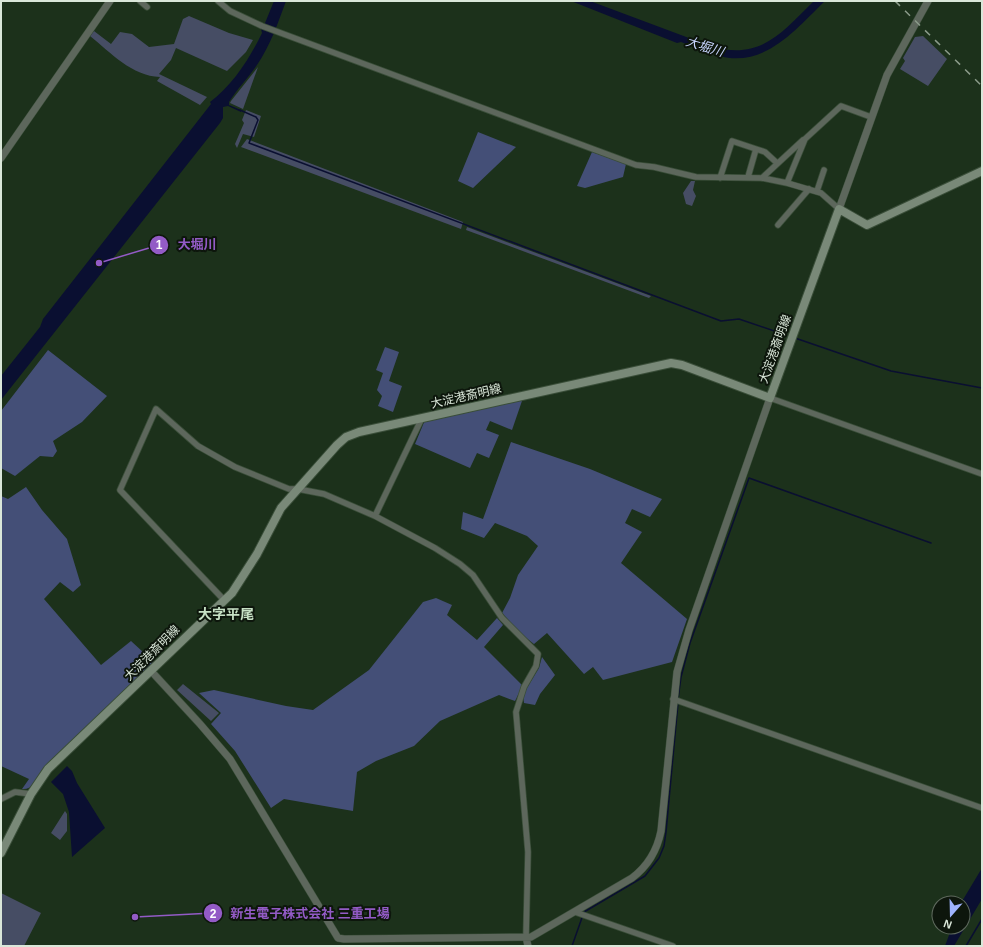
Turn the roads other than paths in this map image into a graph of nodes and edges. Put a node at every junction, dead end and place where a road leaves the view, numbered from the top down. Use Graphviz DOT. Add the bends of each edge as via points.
graph roads {
  1 [pos="110,1"];
  2 [pos="218,1"];
  3 [pos="928,1"];
  4 [pos="871,117"];
  5 [pos="805,139"];
  6 [pos="756,149"];
  7 [pos="1,158"];
  8 [pos="777,163"];
  9 [pos="824,170"];
  10 [pos="982,171"];
  11 [pos="720,178"];
  12 [pos="748,178"];
  13 [pos="762,178"];
  14 [pos="787,183"];
  15 [pos="809,189"];
  16 [pos="817,191"];
  17 [pos="839,209"];
  18 [pos="778,225"];
  19 [pos="770,398"];
  20 [pos="422,418"];
  21 [pos="982,474"];
  22 [pos="298,489"];
  23 [pos="375,516"];
  24 [pos="224,600"];
  25 [pos="152,672"];
  26 [pos="676,700"];
  27 [pos="31,794"];
  28 [pos="1,799"];
  29 [pos="982,808"];
  30 [pos="1,853"];
  31 [pos="580,914"];
  32 [pos="526,937"];
  33 [pos="528,946"];
  34 [pos="673,946"];
  1 -- 7 [label="street"];
  2 -- 11 [label="street" via="230,11 262,26 636,165 696,177"];
  3 -- 4 [label="street" via="886,75"];
  4 -- 5 [label="street" via="841,106"];
  4 -- 17 [label="street"];
  5 -- 8 [label="street"];
  5 -- 14 [label="street"];
  6 -- 8 [label="street"];
  6 -- 11 [label="street" via="732,141"];
  6 -- 12 [label="street"];
  8 -- 13 [label="street"];
  9 -- 16 [label="street"];
  10 -- 17 [label="main road" via="867,225"];
  11 -- 12 [label="street"];
  12 -- 13 [label="street"];
  13 -- 14 [label="street"];
  14 -- 15 [label="street"];
  15 -- 16 [label="street"];
  15 -- 18 [label="street"];
  16 -- 17 [label="street"];
  17 -- 19 [label="main road, 大淀港斎明線"];
  19 -- 20 [label="main road, 大淀港斎明線" via="671,363"];
  19 -- 21 [label="street"];
  19 -- 26 [label="street" via="689,630 677,672"];
  20 -- 22 [label="main road, 大淀港斎明線" via="346,437"];
  20 -- 23 [label="street"];
  22 -- 23 [label="street" via="324,494"];
  22 -- 24 [label="main road, 大淀港斎明線" via="281,508 257,554 232,593"];
  22 -- 24 [label="street" via="289,489 236,467 198,446 156,409 120,490"];
  23 -- 32 [label="street" via="435,548 473,575 502,618 538,654 536,666 524,687 516,712 528,852"];
  24 -- 25 [label="main road, 大淀港斎明線"];
  25 -- 27 [label="main road, 大淀港斎明線" via="48,769"];
  25 -- 32 [label="street" via="230,758 338,938"];
  26 -- 29 [label="street"];
  26 -- 31 [label="street" via="666,810 654,854 644,868 632,878"];
  27 -- 28 [label="street" via="15,792"];
  27 -- 30 [label="main road, 大淀港斎明線"];
  31 -- 32 [label="street" via="534,936"];
  31 -- 34 [label="street"];
  32 -- 33 [label="street"];
}
